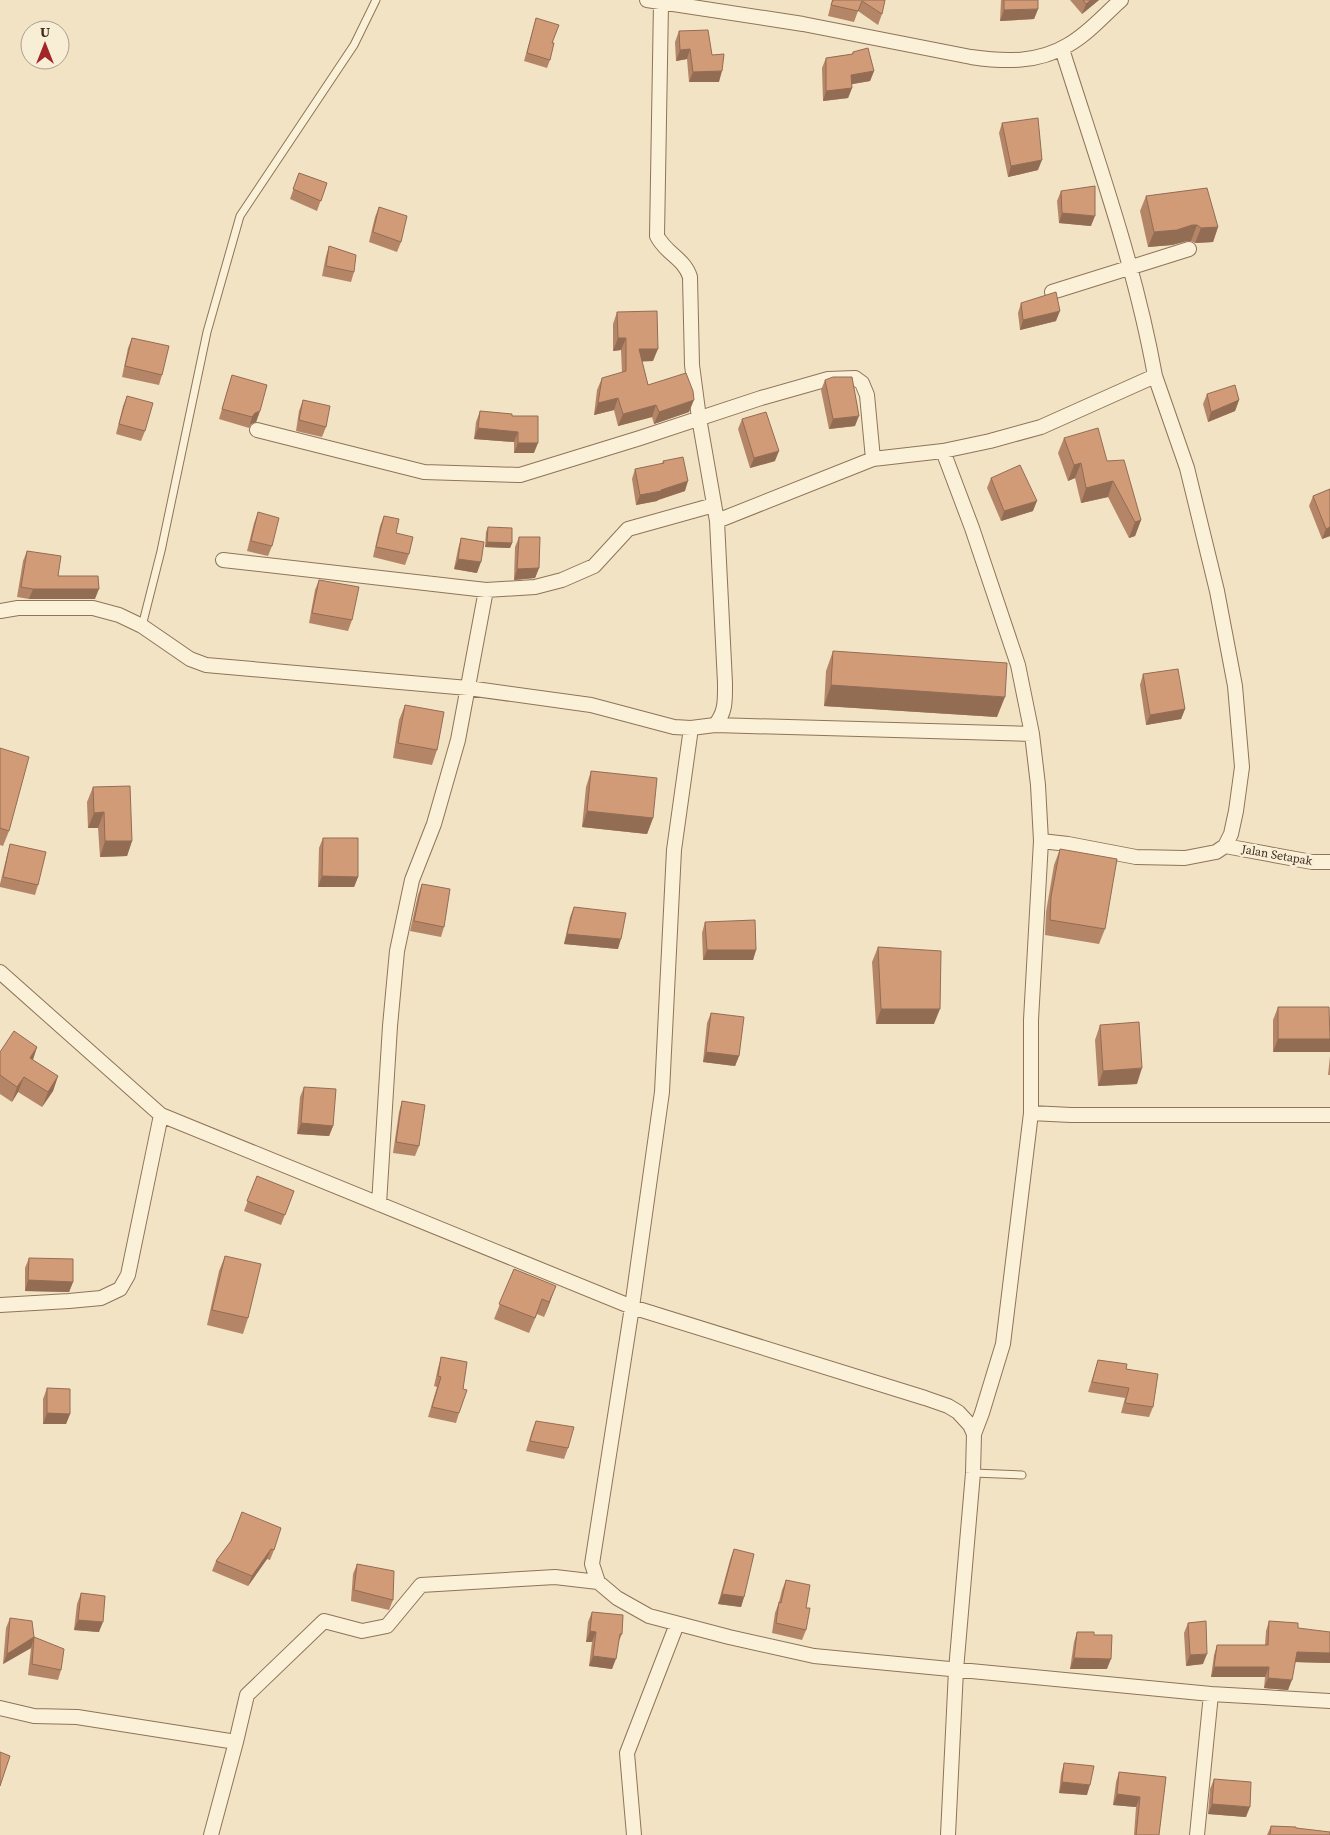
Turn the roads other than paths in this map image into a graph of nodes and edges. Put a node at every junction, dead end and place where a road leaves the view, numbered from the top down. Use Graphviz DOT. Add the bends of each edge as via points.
graph roads {
  1 [pos="376,0"];
  2 [pos="647,0"];
  3 [pos="1121,0"];
  4 [pos="661,3"];
  5 [pos="1062,49"];
  6 [pos="1189,249"];
  7 [pos="1130,267"];
  8 [pos="1052,292"];
  9 [pos="1155,376"];
  10 [pos="699,418"];
  11 [pos="257,430"];
  12 [pos="943,451"];
  13 [pos="873,458"];
  14 [pos="714,505"];
  15 [pos="717,521"];
  16 [pos="222,560"];
  17 [pos="486,590"];
  18 [pos="0,611"];
  19 [pos="142,626"];
  20 [pos="468,688"];
  21 [pos="715,725"];
  22 [pos="691,728"];
  23 [pos="1032,734"];
  24 [pos="1041,841"];
  25 [pos="1225,846"];
  26 [pos="1330,862"];
  27 [pos="0,972"];
  28 [pos="1031,1113"];
  29 [pos="1330,1115"];
  30 [pos="160,1116"];
  31 [pos="379,1204"];
  32 [pos="0,1305"];
  33 [pos="632,1307"];
  34 [pos="958,1412"];
  35 [pos="982,1413"];
  36 [pos="974,1434"];
  37 [pos="973,1473"];
  38 [pos="1022,1475"];
  39 [pos="598,1582"];
  40 [pos="677,1624"];
  41 [pos="956,1670"];
  42 [pos="1211,1694"];
  43 [pos="1330,1701"];
  44 [pos="0,1708"];
  45 [pos="236,1742"];
  46 [pos="211,1835"];
  47 [pos="634,1835"];
  48 [pos="948,1835"];
  49 [pos="1197,1835"];
  1 -- 19 [label="lane" via="354,45 240,216 207,332"];
  2 -- 4 [label="street"];
  3 -- 5 [label="street"];
  4 -- 5 [label="street" via="803,24 996,61 1022,61"];
  4 -- 10 [label="street" via="657,236 662,246 687,267 690,277 692,365"];
  5 -- 7 [label="street"];
  6 -- 7 [label="street"];
  7 -- 8 [label="street"];
  7 -- 9 [label="street"];
  9 -- 12 [label="street" via="1041,427"];
  9 -- 25 [label="street" via="1187,468 1217,591 1235,686 1242,766 1236,811"];
  10 -- 11 [label="street" via="520,475 424,472"];
  10 -- 13 [label="street" via="828,379 855,378 862,383 867,394"];
  10 -- 14 [label="street"];
  12 -- 13 [label="street"];
  12 -- 23 [label="street" via="1015,656"];
  13 -- 15 [label="street"];
  14 -- 15 [label="street"];
  14 -- 17 [label="street" via="628,530 594,566 562,580 534,587"];
  15 -- 21 [label="street" via="725,683 724,709"];
  16 -- 17 [label="street"];
  17 -- 20 [label="street"];
  18 -- 19 [label="street" via="93,608 120,615"];
  19 -- 20 [label="street" via="190,659 206,665"];
  20 -- 22 [label="street" via="590,705 674,727"];
  20 -- 31 [label="street" via="458,740 434,824 412,880 397,951"];
  21 -- 22 [label="street"];
  21 -- 23 [label="street"];
  22 -- 33 [label="street" via="674,850 662,1092"];
  23 -- 24 [label="street"];
  24 -- 25 [label="street" via="1136,857 1184,858 1216,852"];
  24 -- 28 [label="street" via="1031,1020"];
  25 -- 26 [label="street, Jalan Setapak" via="1312,862"];
  27 -- 30 [label="street"];
  28 -- 29 [label="street" via="1071,1116"];
  28 -- 35 [label="street" via="1003,1344"];
  30 -- 31 [label="street"];
  30 -- 32 [label="street" via="128,1275 120,1290 101,1298 69,1302"];
  31 -- 33 [label="street"];
  33 -- 34 [label="street" via="925,1398"];
  33 -- 39 [label="street" via="592,1564"];
  34 -- 35 [label="street"];
  34 -- 36 [label="street"];
  35 -- 36 [label="street"];
  36 -- 37 [label="street"];
  37 -- 38 [label="lane"];
  37 -- 41 [label="street"];
  39 -- 40 [label="street" via="617,1598 649,1616"];
  39 -- 45 [label="street" via="555,1577 421,1585 387,1626 362,1631 324,1621 247,1695"];
  40 -- 41 [label="street" via="814,1656"];
  40 -- 47 [label="street" via="627,1753"];
  41 -- 42 [label="street"];
  41 -- 48 [label="street"];
  42 -- 43 [label="street"];
  42 -- 49 [label="street"];
  44 -- 45 [label="street" via="34,1716 77,1717"];
  45 -- 46 [label="street"];
}
